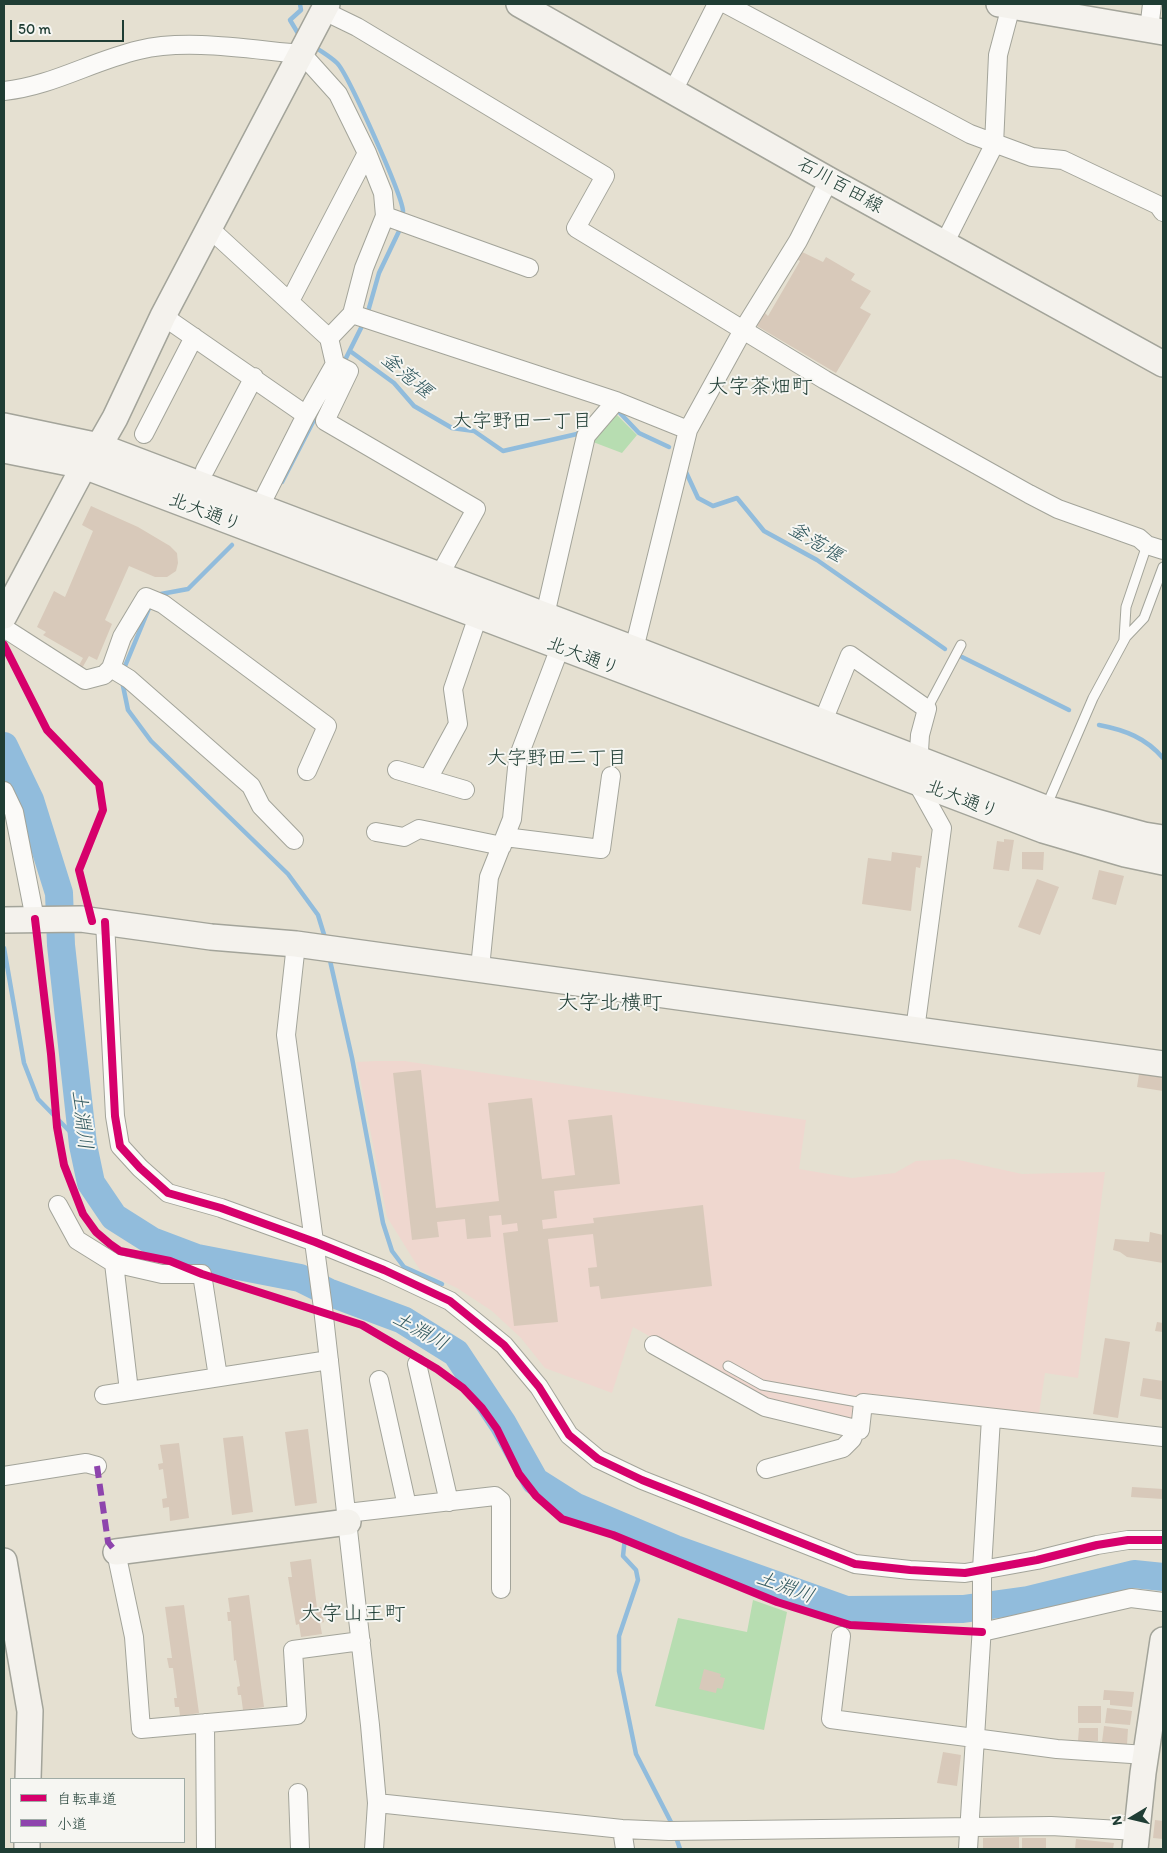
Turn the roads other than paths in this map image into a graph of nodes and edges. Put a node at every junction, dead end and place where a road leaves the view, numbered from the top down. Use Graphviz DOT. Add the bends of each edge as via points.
graph roads {
  1 [pos="519,4"];
  2 [pos="718,4"];
  3 [pos="726,4"];
  4 [pos="1152,4"];
  5 [pos="1005,5"];
  6 [pos="326,8"];
  7 [pos="1156,31"];
  8 [pos="302,54"];
  9 [pos="4,91"];
  10 [pos="673,91"];
  11 [pos="994,144"];
  12 [pos="367,152"];
  13 [pos="829,180"];
  14 [pos="1163,212"];
  15 [pos="385,216"];
  16 [pos="209,228"];
  17 [pos="944,244"];
  18 [pos="529,268"];
  19 [pos="290,301"];
  20 [pos="163,316"];
  21 [pos="360,317"];
  22 [pos="743,330"];
  23 [pos="194,337"];
  24 [pos="330,338"];
  25 [pos="1163,364"];
  26 [pos="340,366"];
  27 [pos="254,377"];
  28 [pos="616,402"];
  29 [pos="306,414"];
  30 [pos="4,426"];
  31 [pos="688,430"];
  32 [pos="144,434"];
  33 [pos="99,446"];
  34 [pos="4,450"];
  35 [pos="84,466"];
  36 [pos="205,470"];
  37 [pos="254,518"];
  38 [pos="1155,548"];
  39 [pos="1163,567"];
  40 [pos="433,586"];
  41 [pos="545,615"];
  42 [pos="4,616"];
  43 [pos="478,616"];
  44 [pos="568,626"];
  45 [pos="4,628"];
  46 [pos="1127,636"];
  47 [pos="961,645"];
  48 [pos="559,648"];
  49 [pos="634,649"];
  50 [pos="120,673"];
  51 [pos="927,709"];
  52 [pos="823,722"];
  53 [pos="918,757"];
  54 [pos="397,770"];
  55 [pos="307,771"];
  56 [pos="611,776"];
  57 [pos="428,779"];
  58 [pos="917,783"];
  59 [pos="465,790"];
  60 [pos="4,791"];
  61 [pos="1046,808"];
  62 [pos="376,832"];
  63 [pos="1163,838"];
  64 [pos="294,840"];
  65 [pos="504,841"];
  66 [pos="1163,862"];
  67 [pos="39,919"];
  68 [pos="4,920"];
  69 [pos="93,921"];
  70 [pos="296,944"];
  71 [pos="480,968"];
  72 [pos="915,1030"];
  73 [pos="1163,1064"];
  74 [pos="58,1206"];
  75 [pos="315,1242"];
  76 [pos="114,1263"];
  77 [pos="654,1345"];
  78 [pos="329,1360"];
  79 [pos="417,1364"];
  80 [pos="728,1366"];
  81 [pos="218,1377"];
  82 [pos="379,1380"];
  83 [pos="129,1391"];
  84 [pos="104,1394"];
  85 [pos="863,1403"];
  86 [pos="991,1418"];
  87 [pos="856,1429"];
  88 [pos="1163,1437"];
  89 [pos="97,1466"];
  90 [pos="766,1469"];
  91 [pos="4,1476"];
  92 [pos="449,1502"];
  93 [pos="407,1506"];
  94 [pos="347,1518"];
  95 [pos="1163,1540"];
  96 [pos="116,1552"];
  97 [pos="4,1561"];
  98 [pos="982,1576"];
  99 [pos="502,1589"];
  100 [pos="1163,1602"];
  101 [pos="982,1629"];
  102 [pos="841,1636"];
  103 [pos="1163,1640"];
  104 [pos="361,1641"];
  105 [pos="206,1723"];
  106 [pos="1157,1728"];
  107 [pos="975,1740"];
  108 [pos="1146,1755"];
  109 [pos="28,1778"];
  110 [pos="298,1793"];
  111 [pos="377,1803"];
  112 [pos="622,1829"];
  113 [pos="969,1829"];
  114 [pos="1136,1840"];
  115 [pos="206,1849"];
  116 [pos="300,1849"];
  117 [pos="374,1849"];
  118 [pos="625,1849"];
  119 [pos="968,1849"];
  1 -- 10 [label="street, 石川百田線"];
  2 -- 10 [label="street"];
  3 -- 11 [label="street"];
  4 -- 7 [label="street"];
  5 -- 7 [label="street"];
  5 -- 11 [label="street" via="998,56"];
  6 -- 8 [label="street"];
  6 -- 22 [label="street" via="605,176 576,228"];
  8 -- 9 [label="street" via="180,44 139,50 29,88"];
  8 -- 12 [label="street" via="338,94"];
  8 -- 16 [label="street"];
  10 -- 13 [label="street, 石川百田線"];
  11 -- 14 [label="street" via="1032,157 1063,160 1158,205"];
  11 -- 17 [label="street"];
  12 -- 15 [label="street" via="383,193"];
  12 -- 19 [label="street"];
  13 -- 17 [label="street, 石川百田線"];
  13 -- 22 [label="street" via="798,241"];
  15 -- 18 [label="street"];
  15 -- 21 [label="street" via="364,268"];
  16 -- 19 [label="street"];
  16 -- 20 [label="street"];
  17 -- 25 [label="street, 石川百田線"];
  19 -- 24 [label="street"];
  20 -- 23 [label="street"];
  20 -- 33 [label="street"];
  21 -- 24 [label="street"];
  21 -- 28 [label="street"];
  22 -- 31 [label="street"];
  22 -- 38 [label="street" via="825,380 1058,509 1139,538"];
  23 -- 27 [label="street"];
  23 -- 32 [label="street"];
  24 -- 26 [label="street"];
  26 -- 29 [label="street"];
  26 -- 40 [label="street" via="349,371 326,421 476,509"];
  27 -- 29 [label="street"];
  27 -- 36 [label="street"];
  28 -- 31 [label="street"];
  28 -- 41 [label="street" via="586,436"];
  29 -- 37 [label="street"];
  30 -- 33 [label="street, 北大通り"];
  31 -- 49 [label="street"];
  33 -- 35 [label="street"];
  33 -- 37 [label="street, 北大通り"];
  34 -- 35 [label="street, 北大通り"];
  35 -- 37 [label="street, 北大通り"];
  35 -- 42 [label="street"];
  37 -- 40 [label="street, 北大通り"];
  38 -- 46 [label="lane" via="1126,607 1124,639"];
  39 -- 46 [label="lane" via="1144,618"];
  40 -- 41 [label="street, 北大通り"];
  40 -- 43 [label="street, 北大通り"];
  41 -- 44 [label="street, 北大通り"];
  43 -- 48 [label="street, 北大通り"];
  43 -- 57 [label="street" via="453,689 458,724"];
  44 -- 48 [label="street"];
  44 -- 49 [label="street, 北大通り"];
  45 -- 50 [label="street" via="85,680"];
  46 -- 61 [label="lane" via="1093,698"];
  47 -- 51 [label="lane"];
  48 -- 58 [label="street, 北大通り"];
  48 -- 65 [label="street" via="518,758 512,819"];
  49 -- 52 [label="street, 北大通り"];
  50 -- 55 [label="street" via="122,637 146,596 163,604 327,726"];
  50 -- 64 [label="street" via="251,786 261,806"];
  51 -- 52 [label="street" via="850,655"];
  51 -- 53 [label="street"];
  52 -- 53 [label="street, 北大通り"];
  53 -- 58 [label="street"];
  53 -- 61 [label="street, 北大通り"];
  54 -- 57 [label="street"];
  56 -- 65 [label="street" via="601,849"];
  57 -- 59 [label="street"];
  58 -- 66 [label="street, 北大通り" via="1043,830"];
  58 -- 72 [label="street" via="942,828"];
  60 -- 67 [label="street" via="14,812"];
  61 -- 63 [label="street, 北大通り"];
  62 -- 65 [label="street" via="404,837 419,829"];
  65 -- 71 [label="street" via="490,877"];
  67 -- 68 [label="street"];
  67 -- 69 [label="street"];
  69 -- 70 [label="street" via="211,937"];
  69 -- 75 [label="street" via="120,1146 168,1193 221,1208"];
  70 -- 71 [label="street"];
  70 -- 75 [label="street" via="286,1035"];
  71 -- 72 [label="street"];
  72 -- 73 [label="street"];
  74 -- 76 [label="street" via="77,1240"];
  75 -- 78 [label="street"];
  75 -- 98 [label="street" via="450,1301 504,1346 540,1387 569,1435 598,1459 642,1480 855,1564"];
  76 -- 81 [label="street" via="162,1274 202,1274"];
  76 -- 83 [label="street"];
  77 -- 87 [label="street" via="765,1407"];
  78 -- 81 [label="street"];
  78 -- 94 [label="street"];
  79 -- 92 [label="street"];
  80 -- 85 [label="lane" via="762,1385"];
  81 -- 83 [label="street"];
  82 -- 93 [label="street"];
  83 -- 84 [label="street"];
  85 -- 86 [label="street"];
  85 -- 87 [label="street" via="860,1430"];
  86 -- 88 [label="street"];
  86 -- 98 [label="street"];
  87 -- 90 [label="street" via="843,1448"];
  89 -- 91 [label="street" via="86,1463"];
  92 -- 93 [label="street"];
  92 -- 99 [label="street" via="495,1496 501,1501"];
  93 -- 94 [label="street"];
  94 -- 96 [label="street"];
  94 -- 104 [label="street"];
  95 -- 98 [label="street" via="1128,1540 1097,1545"];
  96 -- 105 [label="street" via="134,1637 141,1729"];
  97 -- 109 [label="street" via="30,1712"];
  98 -- 101 [label="street"];
  100 -- 101 [label="street" via="1131,1598"];
  101 -- 107 [label="street"];
  102 -- 107 [label="street" via="832,1719"];
  103 -- 106 [label="street"];
  104 -- 105 [label="street" via="292,1650 298,1715"];
  104 -- 111 [label="street"];
  105 -- 115 [label="street"];
  106 -- 108 [label="street"];
  107 -- 108 [label="street"];
  107 -- 113 [label="street"];
  108 -- 114 [label="street"];
  110 -- 116 [label="street"];
  111 -- 112 [label="street"];
  111 -- 117 [label="street"];
  112 -- 113 [label="street"];
  112 -- 118 [label="street"];
  113 -- 114 [label="street" via="1051,1826"];
  113 -- 119 [label="street"];
}
